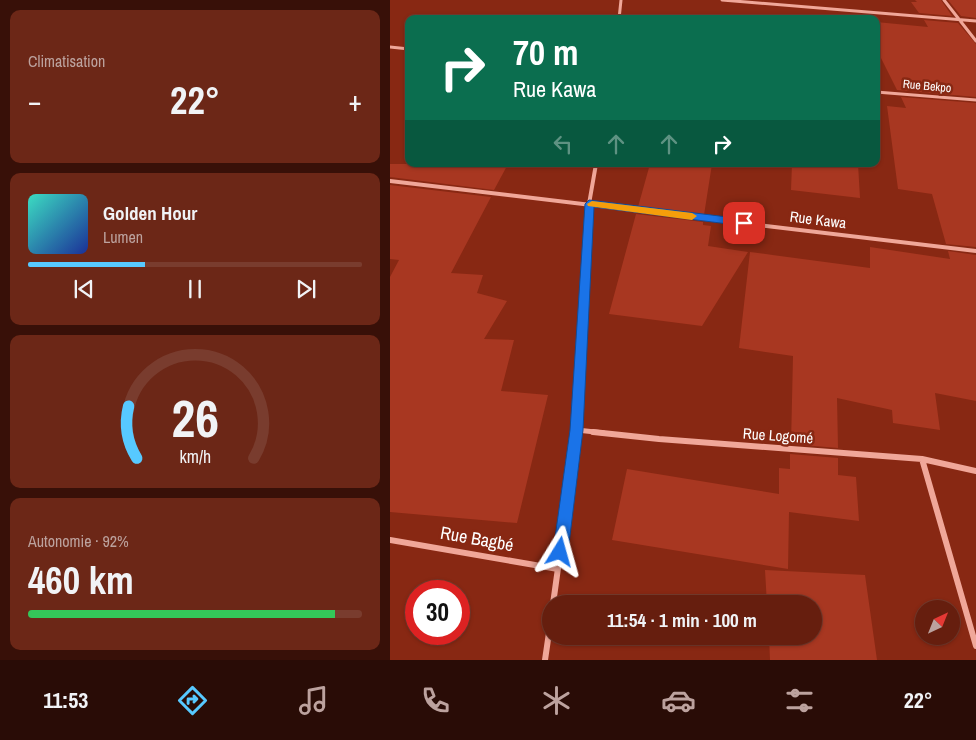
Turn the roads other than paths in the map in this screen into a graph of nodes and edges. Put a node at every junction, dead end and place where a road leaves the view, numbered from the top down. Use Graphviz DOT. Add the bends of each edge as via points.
graph roads {
  1 [pos="621,0"];
  2 [pos="722,0"];
  3 [pos="944,0"];
  4 [pos="619,15"];
  5 [pos="956,19"];
  6 [pos="976,21"];
  7 [pos="976,41"];
  8 [pos="390,47"];
  9 [pos="405,49"];
  10 [pos="880,92"];
  11 [pos="976,100"];
  12 [pos="595,167"];
  13 [pos="390,181"];
  14 [pos="589,204"];
  15 [pos="976,251"];
  16 [pos="577,430"];
  17 [pos="922,459"];
  18 [pos="976,471"];
  19 [pos="390,540"];
  20 [pos="558,569"];
  21 [pos="554,595"];
  22 [pos="547,645"];
  23 [pos="976,646"];
  24 [pos="545,660"];
  1 -- 4 [label="street"];
  2 -- 5 [label="street"];
  3 -- 5 [label="street"];
  5 -- 6 [label="street"];
  5 -- 7 [label="street"];
  8 -- 9 [label="street"];
  10 -- 11 [label="street, Rue Bekpo"];
  12 -- 14 [label="street"];
  13 -- 14 [label="street, Rue Kawa"];
  14 -- 15 [label="street, Rue Kawa"];
  14 -- 16 [label="street"];
  16 -- 17 [label="street, Rue Logomé"];
  16 -- 20 [label="street"];
  17 -- 18 [label="street, Rue Logomé"];
  17 -- 23 [label="street"];
  19 -- 20 [label="street, Rue Bagbé"];
  20 -- 21 [label="street"];
  22 -- 24 [label="street"];
}
